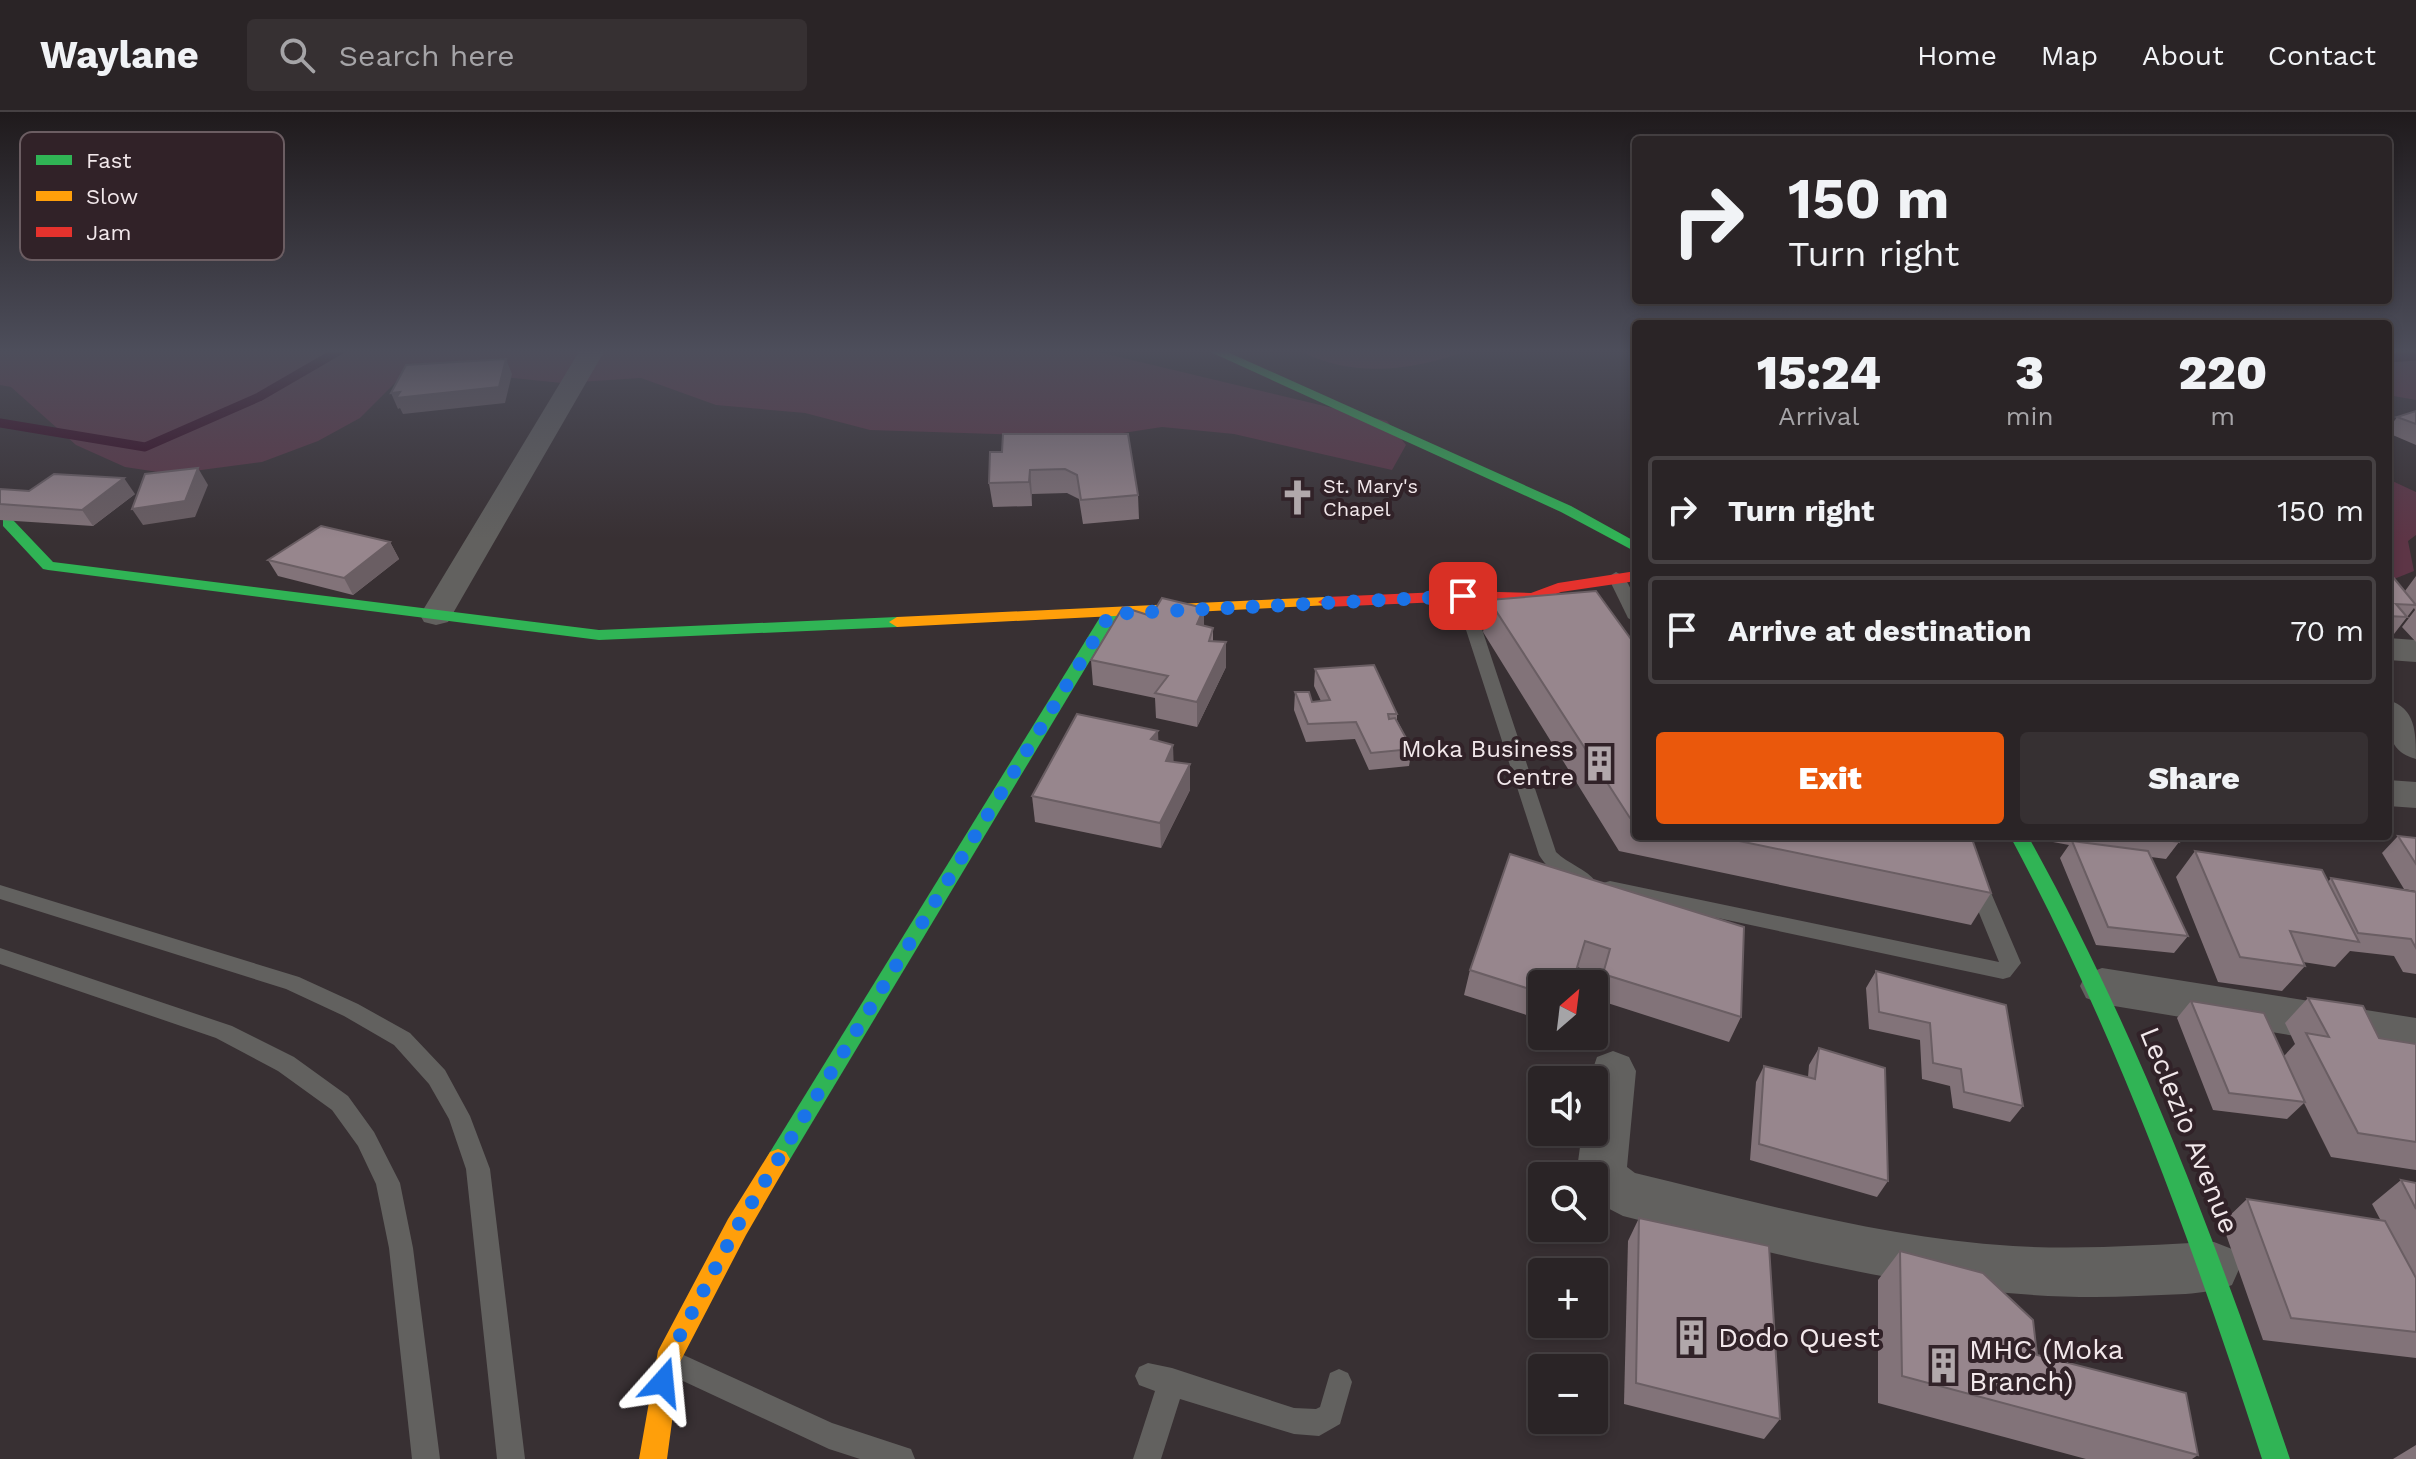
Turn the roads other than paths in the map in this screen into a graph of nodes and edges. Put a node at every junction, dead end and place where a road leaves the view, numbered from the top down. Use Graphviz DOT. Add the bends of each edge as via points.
graph roads {
  1 [pos="556,413"];
  2 [pos="1352,413"];
  3 [pos="8,523"];
  4 [pos="1632,546"];
  5 [pos="1632,576"];
  6 [pos="1616,577"];
  7 [pos="1463,596"];
  8 [pos="1632,610"];
  9 [pos="1110,614"];
  10 [pos="436,615"];
  11 [pos="2392,649"];
  12 [pos="2416,651"];
  13 [pos="2392,717"];
  14 [pos="2416,747"];
  15 [pos="2392,793"];
  16 [pos="2416,795"];
  17 [pos="2021,840"];
  18 [pos="1966,856"];
  19 [pos="0,892"];
  20 [pos="0,956"];
  21 [pos="2102,986"];
  22 [pos="2416,1037"];
  23 [pos="1613,1071"];
  24 [pos="2214,1267"];
  25 [pos="667,1360"];
  26 [pos="1339,1382"];
  27 [pos="426,1459"];
  28 [pos="511,1459"];
  29 [pos="653,1459"];
  30 [pos="901,1459"];
  31 [pos="1147,1459"];
  32 [pos="2276,1459"];
  1 -- 10 [label="street"];
  2 -- 4 [label="street" via="1566,509"];
  3 -- 10 [label="street" via="48,566"];
  5 -- 6 [label="street"];
  6 -- 7 [label="street" via="1533,598"];
  6 -- 8 [label="lane"];
  7 -- 9 [label="street"];
  7 -- 18 [label="lane" via="1548,855 1580,880 2003,971 2011,963"];
  9 -- 10 [label="street" via="599,635"];
  9 -- 25 [label="street" via="737,1227"];
  11 -- 12 [label="street"];
  13 -- 14 [label="street"];
  15 -- 16 [label="street"];
  17 -- 21 [label="street, Leclezio Avenue"];
  19 -- 28 [label="lane" via="292,983 402,1039 437,1077 459,1116 478,1169"];
  20 -- 27 [label="lane" via="224,1032 286,1064 340,1103 388,1183 401,1248"];
  21 -- 22 [label="street"];
  21 -- 24 [label="street, Leclezio Avenue"];
  23 -- 24 [label="street" via="1602,1169 1623,1193 1799,1236 1984,1268 2096,1272"];
  24 -- 32 [label="street, Leclezio Avenue"];
  25 -- 29 [label="street"];
  25 -- 30 [label="lane" via="829,1435"];
  26 -- 31 [label="lane" via="1331,1415 1319,1423 1294,1421 1160,1378"];
}
